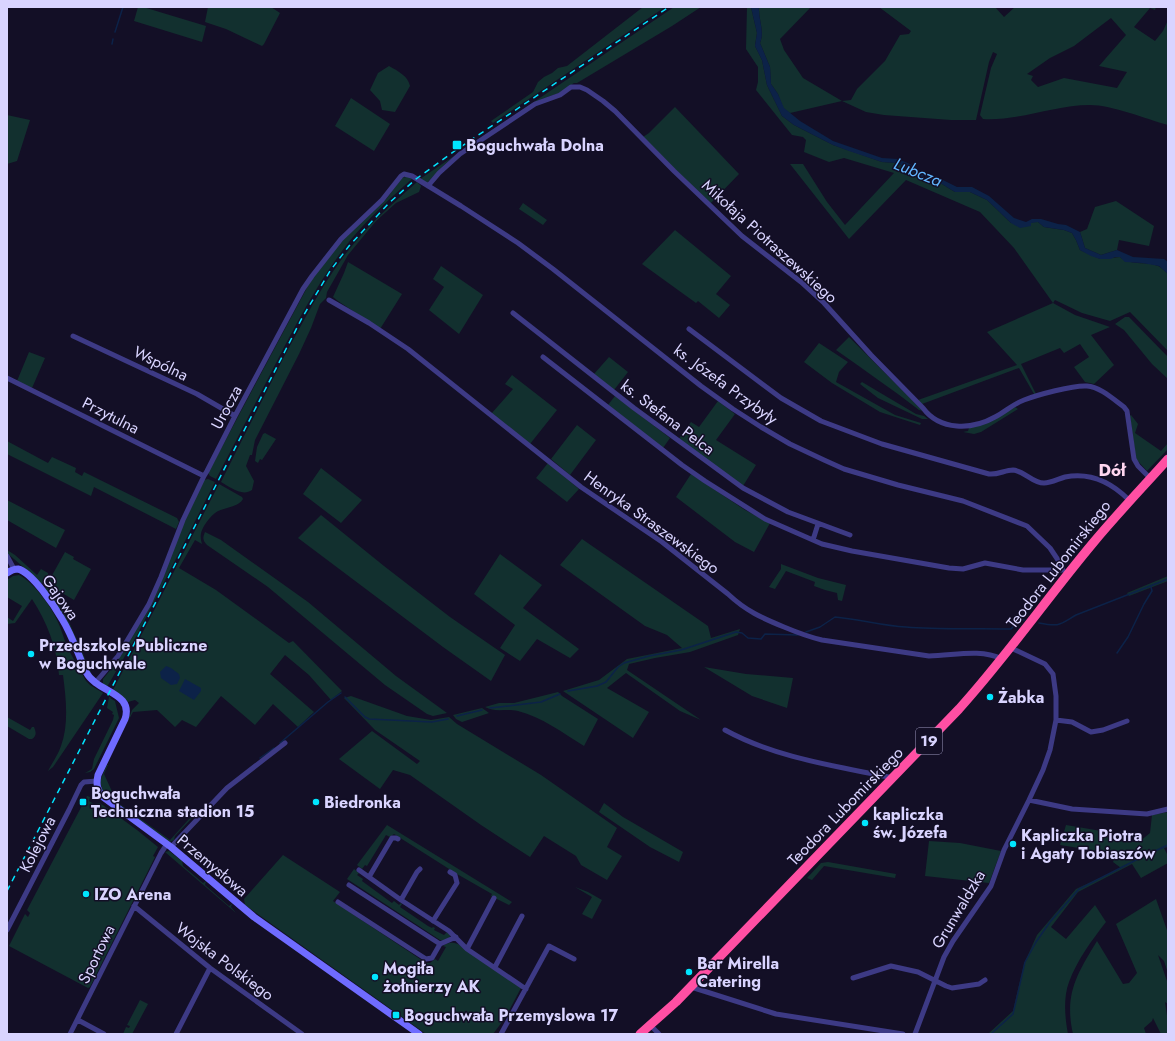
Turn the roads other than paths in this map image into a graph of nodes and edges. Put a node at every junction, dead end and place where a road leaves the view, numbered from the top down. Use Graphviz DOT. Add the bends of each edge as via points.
graph roads {
  1 [pos="416,179"];
  2 [pos="428,186"];
  3 [pos="329,300"];
  4 [pos="513,313"];
  5 [pos="689,329"];
  6 [pos="74,336"];
  7 [pos="543,357"];
  8 [pos="7,378"];
  9 [pos="235,416"];
  10 [pos="1167,463"];
  11 [pos="204,476"];
  12 [pos="1150,478"];
  13 [pos="1129,500"];
  14 [pos="818,524"];
  15 [pos="850,535"];
  16 [pos="812,540"];
  17 [pos="7,556"];
  18 [pos="14,569"];
  19 [pos="1066,572"];
  20 [pos="7,573"];
  21 [pos="1011,648"];
  22 [pos="1002,659"];
  23 [pos="95,683"];
  24 [pos="1056,720"];
  25 [pos="1127,721"];
  26 [pos="725,730"];
  27 [pos="285,743"];
  28 [pos="893,778"];
  29 [pos="97,781"];
  30 [pos="1030,800"];
  31 [pos="1168,809"];
  32 [pos="398,840"];
  33 [pos="169,846"];
  34 [pos="420,869"];
  35 [pos="359,870"];
  36 [pos="450,872"];
  37 [pos="369,877"];
  38 [pos="349,886"];
  39 [pos="494,898"];
  40 [pos="401,900"];
  41 [pos="338,902"];
  42 [pos="134,906"];
  43 [pos="522,916"];
  44 [pos="433,921"];
  45 [pos="7,930"];
  46 [pos="456,936"];
  47 [pos="440,944"];
  48 [pos="467,949"];
  49 [pos="574,959"];
  50 [pos="495,967"];
  51 [pos="210,968"];
  52 [pos="853,978"];
  53 [pos="985,980"];
  54 [pos="935,981"];
  55 [pos="691,987"];
  56 [pos="526,989"];
  57 [pos="78,1020"];
  58 [pos="651,1026"];
  59 [pos="70,1034"];
  60 [pos="104,1034"];
  61 [pos="176,1034"];
  62 [pos="302,1034"];
  63 [pos="419,1034"];
  64 [pos="501,1034"];
  65 [pos="640,1034"];
  66 [pos="659,1034"];
  67 [pos="903,1034"];
  68 [pos="915,1034"];
  1 -- 2 [label="street, ks. Józefa Przybyły"];
  1 -- 9 [label="street, Urocza" via="408,175 401,176 382,200 324,259 303,289"];
  2 -- 12 [label="street, Mikołaja Piotraszewskiego" via="460,154 535,104 560,95 571,87 580,87 615,111 674,172 742,236 824,303 846,329 936,420 959,427 980,424 1023,400 1079,386 1096,388 1127,411 1134,459"];
  2 -- 19 [label="street, ks. Józefa Przybyły" via="518,243 701,386 761,427 844,468 963,501 1027,526 1050,548"];
  3 -- 22 [label="street, Henryka Straszewskiego" via="408,349 581,487 662,542 753,614 822,640 929,656 978,653"];
  4 -- 14 [label="street, ks. Stefana Pelca" via="634,408 743,488 788,512"];
  5 -- 13 [label="street" via="781,398 821,421 882,444 989,474 995,475 1012,470 1044,483 1073,476 1096,479 1115,487"];
  6 -- 9 [label="street, Wspólna" via="196,394"];
  7 -- 16 [label="street, ks. Stefana Pelca" via="705,481 765,519"];
  8 -- 11 [label="street, Przytulna"];
  9 -- 11 [label="street, Urocza"];
  10 -- 12 [label="highway, Teodora Lubomirskiego / 19"];
  11 -- 23 [label="street, Urocza" via="149,604 118,656"];
  12 -- 13 [label="highway, Teodora Lubomirskiego / 19"];
  13 -- 19 [label="highway, Teodora Lubomirskiego / 19"];
  14 -- 15 [label="street, ks. Stefana Pelca"];
  14 -- 16 [label="street"];
  16 -- 19 [label="street, ks. Stefana Pelca" via="852,551 949,568 964,569 985,563 1023,570"];
  17 -- 18 [label="street"];
  18 -- 20 [label="street"];
  18 -- 23 [label="street, Gajowa" via="29,575 54,606"];
  19 -- 21 [label="highway, Teodora Lubomirskiego / 19"];
  21 -- 22 [label="highway, Teodora Lubomirskiego / 19"];
  21 -- 24 [label="street, Grunwaldzka" via="1038,660 1053,674"];
  22 -- 28 [label="highway, Teodora Lubomirskiego / 19" via="960,709"];
  23 -- 29 [label="street" via="122,700 127,710"];
  24 -- 25 [label="street" via="1072,722 1091,732"];
  24 -- 30 [label="street, Grunwaldzka" via="1050,750"];
  26 -- 28 [label="street" via="754,744 797,758"];
  27 -- 33 [label="street, Sportowa" via="227,788"];
  28 -- 55 [label="highway, Teodora Lubomirskiego / 19"];
  29 -- 33 [label="street, Przemysłowa" via="103,797"];
  29 -- 45 [label="street, Kolejowa" via="84,782 81,785"];
  30 -- 31 [label="street" via="1072,809 1147,814"];
  30 -- 54 [label="street, Grunwaldzka" via="1004,850 991,886 953,941"];
  32 -- 37 [label="street" via="392,838"];
  33 -- 42 [label="street, Sportowa" via="162,851"];
  33 -- 63 [label="street, Przemysłowa" via="254,917"];
  34 -- 40 [label="street"];
  35 -- 37 [label="street"];
  36 -- 44 [label="street" via="455,875 457,883"];
  37 -- 40 [label="street"];
  38 -- 47 [label="street"];
  39 -- 48 [label="street"];
  40 -- 44 [label="street"];
  41 -- 47 [label="street" via="426,959 432,958"];
  42 -- 51 [label="street, Wojska Polskiego"];
  42 -- 57 [label="street, Sportowa"];
  43 -- 50 [label="street"];
  44 -- 46 [label="street"];
  46 -- 47 [label="street"];
  46 -- 48 [label="street"];
  48 -- 50 [label="street"];
  49 -- 56 [label="street" via="548,946"];
  50 -- 56 [label="street"];
  51 -- 61 [label="street"];
  51 -- 62 [label="street, Wojska Polskiego"];
  52 -- 54 [label="street" via="891,966 918,972"];
  53 -- 54 [label="street" via="979,984 952,988"];
  54 -- 68 [label="street, Grunwaldzka"];
  55 -- 58 [label="highway, Teodora Lubomirskiego / 19"];
  55 -- 67 [label="street" via="776,1014"];
  56 -- 64 [label="street"];
  57 -- 59 [label="street, Sportowa"];
  57 -- 60 [label="street"];
  58 -- 65 [label="highway, Teodora Lubomirskiego / 19"];
  58 -- 66 [label="street"];
}
